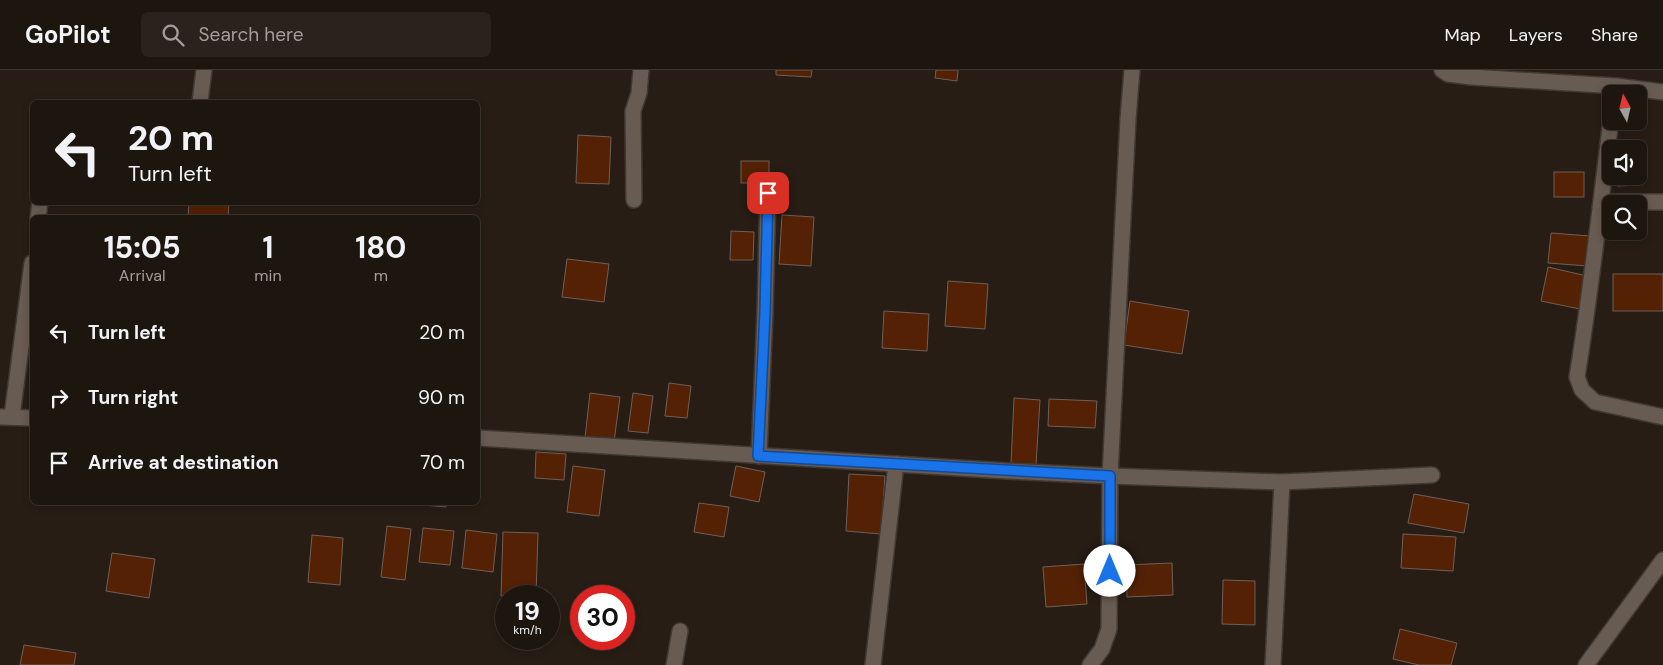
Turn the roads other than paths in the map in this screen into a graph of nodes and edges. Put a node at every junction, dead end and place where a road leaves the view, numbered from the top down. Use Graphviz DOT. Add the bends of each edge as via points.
graph roads {
  1 [pos="204,70"];
  2 [pos="641,70"];
  3 [pos="1132,70"];
  4 [pos="1442,70"];
  5 [pos="1602,89"];
  6 [pos="1648,91"];
  7 [pos="1663,92"];
  8 [pos="200,100"];
  9 [pos="1610,130"];
  10 [pos="768,193"];
  11 [pos="634,200"];
  12 [pos="1600,202"];
  13 [pos="1663,202"];
  14 [pos="30,275"];
  15 [pos="6,417"];
  16 [pos="1663,417"];
  17 [pos="30,418"];
  18 [pos="480,438"];
  19 [pos="758,456"];
  20 [pos="896,464"];
  21 [pos="1432,475"];
  22 [pos="1110,476"];
  23 [pos="1282,482"];
  24 [pos="1663,560"];
  25 [pos="680,631"];
  26 [pos="674,665"];
  27 [pos="873,665"];
  28 [pos="1090,665"];
  29 [pos="1273,665"];
  30 [pos="1586,665"];
  1 -- 8 [label="street"];
  2 -- 11 [label="street" via="633,111"];
  3 -- 22 [label="street"];
  4 -- 5 [label="street" via="1471,77"];
  6 -- 7 [label="street"];
  9 -- 12 [label="street"];
  10 -- 19 [label="street"];
  12 -- 13 [label="street"];
  12 -- 16 [label="street" via="1597,246 1577,377 1582,390 1594,402"];
  14 -- 15 [label="street"];
  15 -- 17 [label="street"];
  18 -- 19 [label="street"];
  19 -- 20 [label="street"];
  20 -- 22 [label="street"];
  20 -- 27 [label="street"];
  21 -- 23 [label="street"];
  22 -- 23 [label="street"];
  22 -- 28 [label="street" via="1109,629 1102,649"];
  23 -- 29 [label="street"];
  24 -- 30 [label="street"];
  25 -- 26 [label="street"];
}
